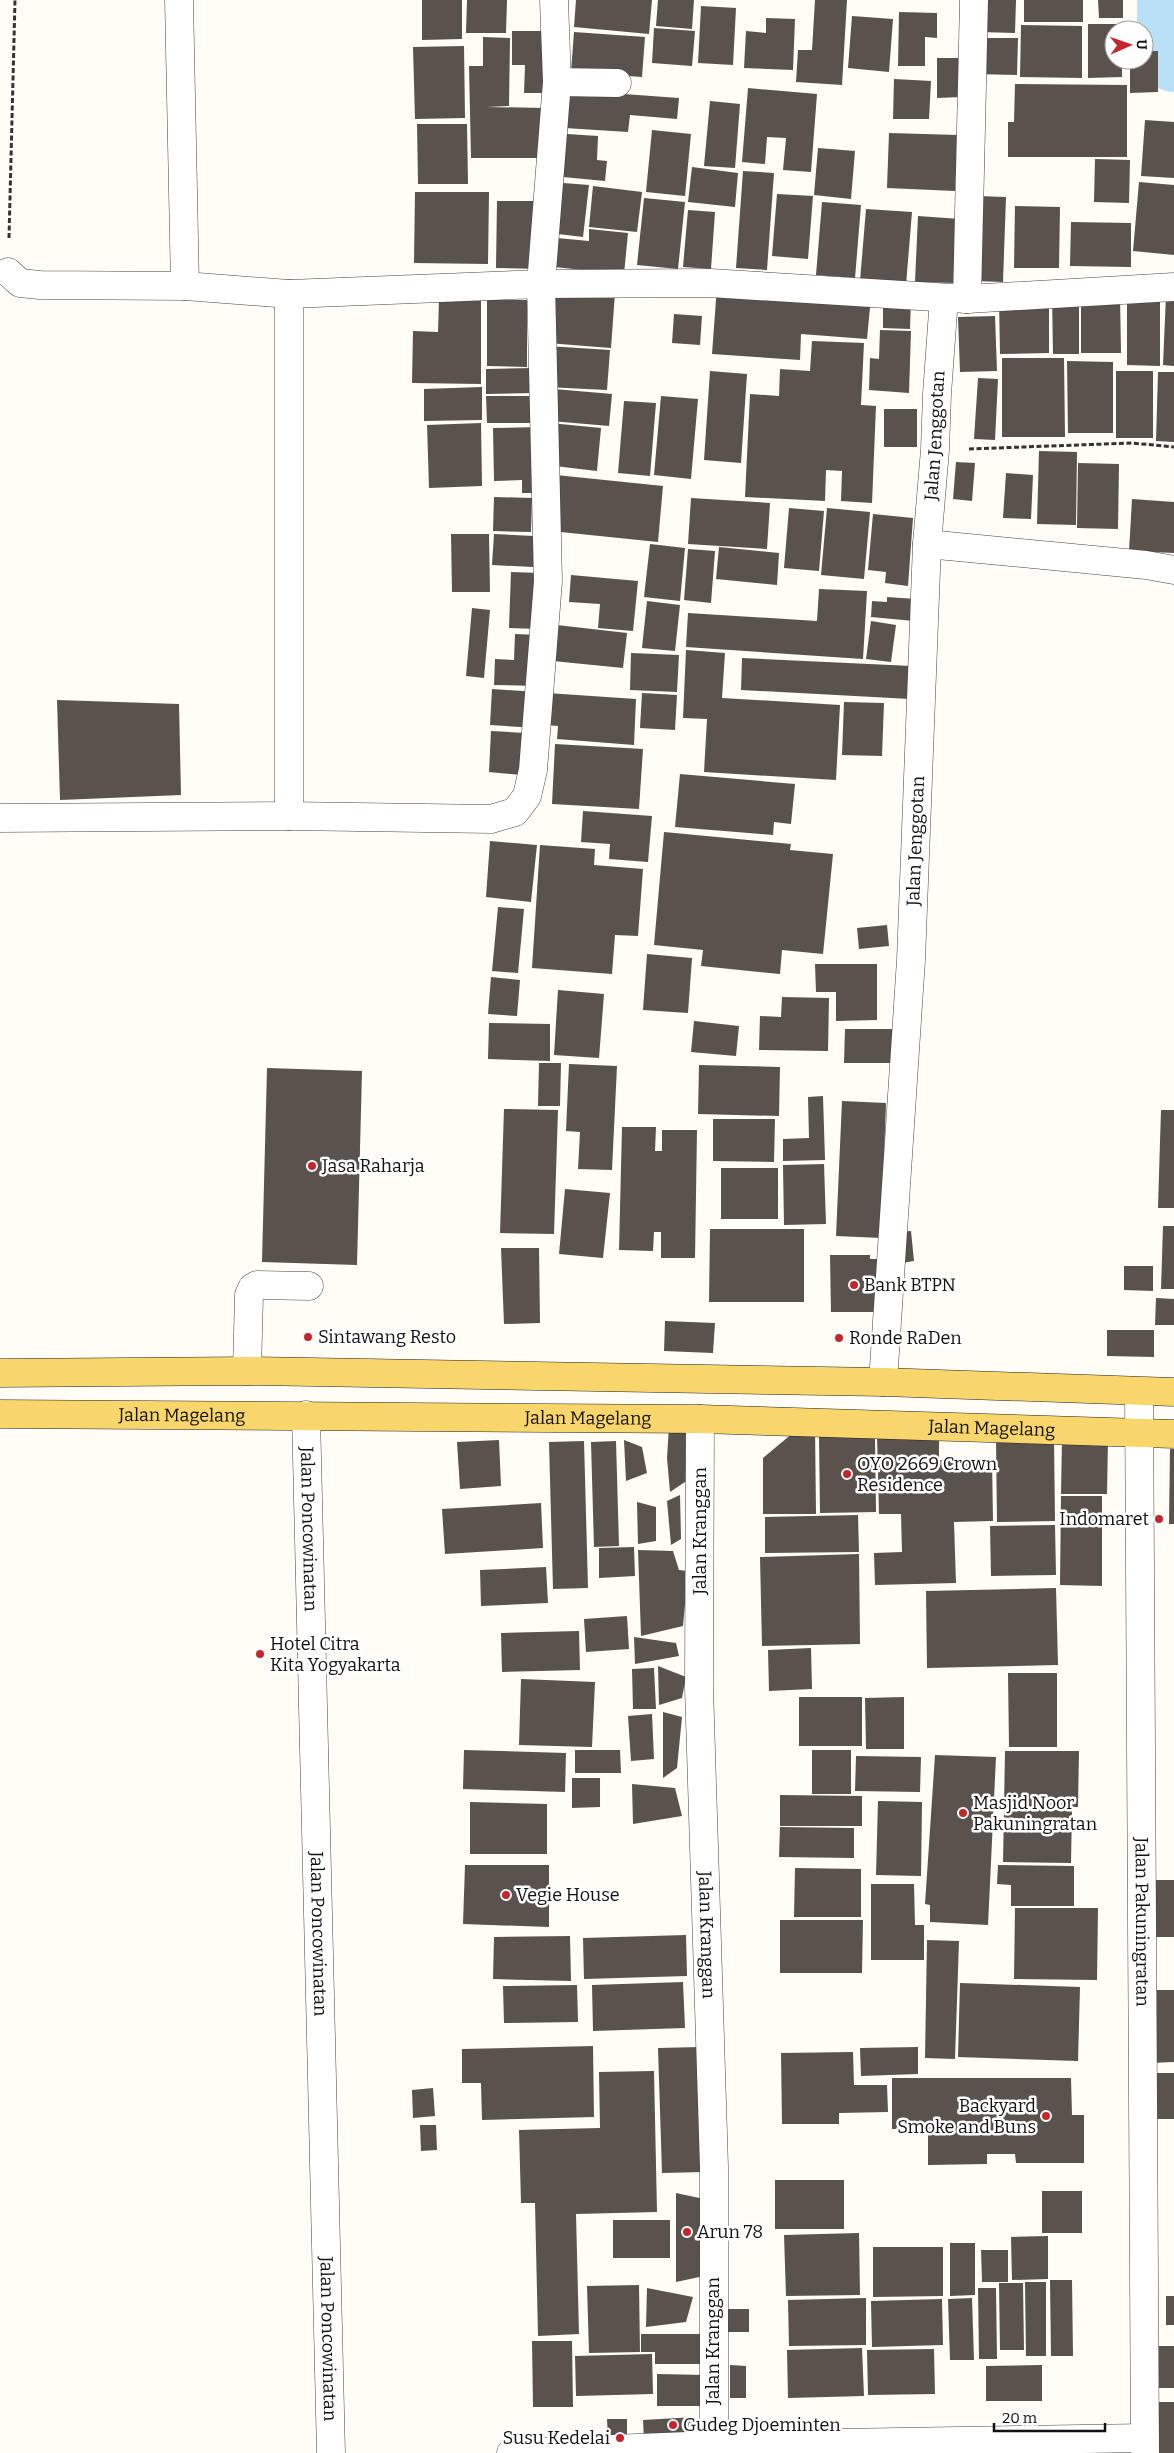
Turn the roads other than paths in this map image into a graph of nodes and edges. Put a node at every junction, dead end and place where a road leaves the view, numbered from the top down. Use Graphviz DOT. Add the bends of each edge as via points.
graph roads {
  1 [pos="179,0"];
  2 [pos="554,0"];
  3 [pos="974,0"];
  4 [pos="557,82"];
  5 [pos="617,83"];
  6 [pos="8,272"];
  7 [pos="541,284"];
  8 [pos="185,286"];
  9 [pos="1174,286"];
  10 [pos="290,294"];
  11 [pos="955,299"];
  12 [pos="927,544"];
  13 [pos="1174,570"];
  14 [pos="289,816"];
  15 [pos="0,818"];
  16 [pos="309,1286"];
  17 [pos="247,1371"];
  18 [pos="0,1373"];
  19 [pos="883,1382"];
  20 [pos="1138,1392"];
  21 [pos="1174,1392"];
  22 [pos="0,1414"];
  23 [pos="306,1414"];
  24 [pos="700,1418"];
  25 [pos="1139,1434"];
  26 [pos="1174,1434"];
  27 [pos="1145,2445"];
  28 [pos="713,2449"];
  29 [pos="330,2453"];
  30 [pos="511,2453"];
  1 -- 8 [label="street"];
  2 -- 4 [label="street"];
  3 -- 11 [label="street, Jalan Jenggotan"];
  4 -- 5 [label="street"];
  4 -- 7 [label="street"];
  6 -- 8 [label="street" via="20,283"];
  7 -- 10 [label="street"];
  7 -- 11 [label="street" via="710,282"];
  7 -- 14 [label="street" via="548,581 533,770 527,796 514,812 492,819"];
  8 -- 10 [label="street"];
  9 -- 11 [label="street"];
  10 -- 14 [label="street"];
  11 -- 12 [label="street, Jalan Jenggotan" via="937,394 936,450"];
  12 -- 13 [label="street"];
  12 -- 19 [label="street, Jalan Jenggotan" via="911,960"];
  14 -- 15 [label="street"];
  16 -- 17 [label="street" via="257,1285 252,1288 249,1295"];
  17 -- 18 [label="main road"];
  17 -- 19 [label="main road"];
  19 -- 20 [label="main road"];
  20 -- 21 [label="main road"];
  20 -- 25 [label="street, Jalan Pakuningratan"];
  22 -- 23 [label="main road, Jalan Magelang"];
  23 -- 24 [label="main road, Jalan Magelang"];
  23 -- 29 [label="street, Jalan Poncowinatan"];
  24 -- 25 [label="main road, Jalan Magelang"];
  24 -- 28 [label="street, Jalan Kranggan" via="699,1687 714,2167"];
  25 -- 26 [label="main road, Jalan Magelang"];
  25 -- 27 [label="street, Jalan Pakuningratan"];
  27 -- 28 [label="street"];
  28 -- 30 [label="street"];
}
